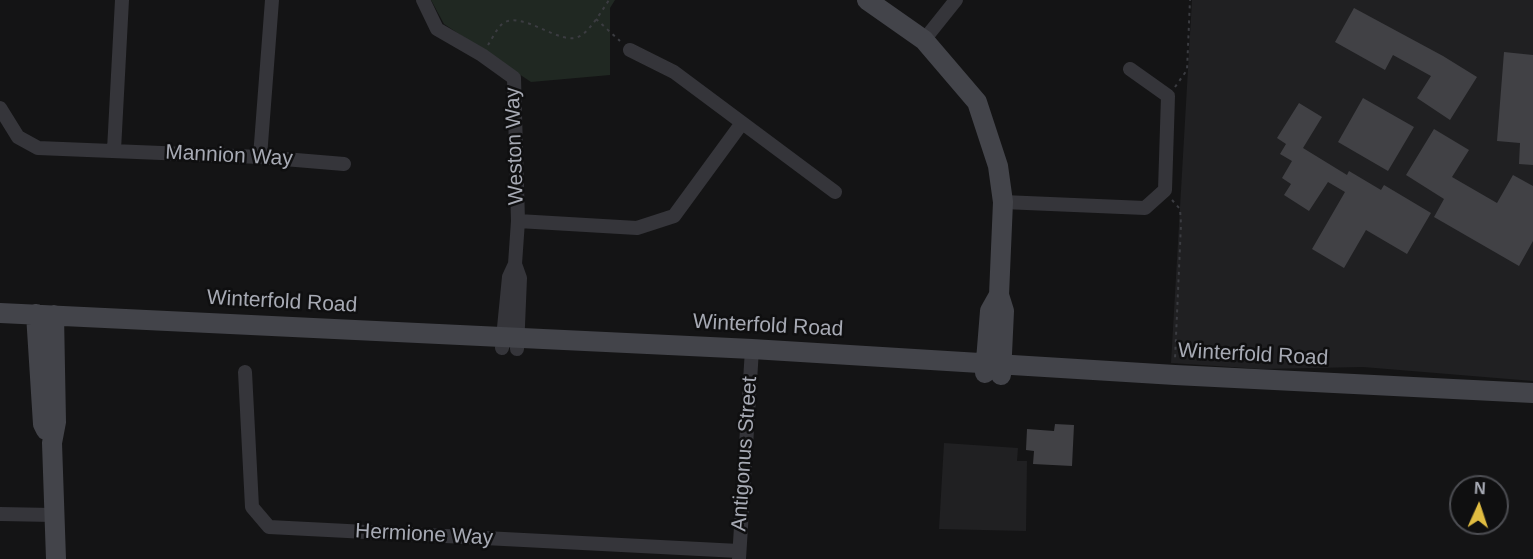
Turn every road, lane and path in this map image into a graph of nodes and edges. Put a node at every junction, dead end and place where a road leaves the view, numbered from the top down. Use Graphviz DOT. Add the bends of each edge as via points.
graph roads {
  1 [pos="122,0"];
  2 [pos="272,0"];
  3 [pos="423,0"];
  4 [pos="609,0"];
  5 [pos="867,0"];
  6 [pos="956,0"];
  7 [pos="1190,0"];
  8 [pos="596,19"];
  9 [pos="924,40"];
  10 [pos="630,50"];
  11 [pos="482,55"];
  12 [pos="1130,69"];
  13 [pos="1168,97"];
  14 [pos="0,108"];
  15 [pos="742,123"];
  16 [pos="114,150"];
  17 [pos="260,157"];
  18 [pos="344,164"];
  19 [pos="1165,190"];
  20 [pos="835,192"];
  21 [pos="1003,202"];
  22 [pos="518,221"];
  23 [pos="0,313"];
  24 [pos="45,320"];
  25 [pos="0,324"];
  26 [pos="510,343"];
  27 [pos="752,355"];
  28 [pos="993,369"];
  29 [pos="245,372"];
  30 [pos="1175,375"];
  31 [pos="1533,393"];
  32 [pos="1533,404"];
  33 [pos="0,514"];
  34 [pos="54,515"];
  35 [pos="739,555"];
  36 [pos="56,559"];
  1 -- 16 [label="street"];
  2 -- 17 [label="street"];
  3 -- 11 [label="street, Weston Way" via="437,29"];
  4 -- 8 [label="path"];
  5 -- 9 [label="main road"];
  6 -- 9 [label="street"];
  7 -- 13 [label="path" via="1187,70"];
  8 -- 10 [label="path"];
  8 -- 11 [label="path" via="581,36 572,39 507,21"];
  9 -- 21 [label="main road" via="977,102 998,166"];
  10 -- 15 [label="street" via="674,72"];
  11 -- 22 [label="street, Weston Way" via="514,78"];
  12 -- 13 [label="street"];
  13 -- 19 [label="street"];
  14 -- 16 [label="street, Mannion Way" via="18,137 39,148"];
  15 -- 20 [label="street"];
  15 -- 22 [label="street" via="674,216 637,228"];
  16 -- 17 [label="street, Mannion Way"];
  17 -- 18 [label="street, Mannion Way"];
  19 -- 21 [label="street" via="1145,208"];
  19 -- 30 [label="path" via="1180,209"];
  21 -- 28 [label="main road" via="999,295 990,311"];
  22 -- 26 [label="street, Weston Way" via="515,264 509,277"];
  23 -- 24 [label="main road, Winterfold Road"];
  24 -- 25 [label="main road, Winterfold Road"];
  24 -- 26 [label="main road, Winterfold Road"];
  24 -- 34 [label="main road" via="43,424 52,443"];
  26 -- 27 [label="main road, Winterfold Road"];
  27 -- 28 [label="main road, Winterfold Road"];
  27 -- 35 [label="street, Antigonus Street"];
  28 -- 30 [label="main road, Winterfold Road"];
  28 -- 32 [label="main road, Winterfold Road"];
  29 -- 35 [label="street, Hermione Way" via="252,507 269,527"];
  30 -- 31 [label="main road, Winterfold Road"];
  33 -- 34 [label="street"];
  34 -- 36 [label="main road"];
}
